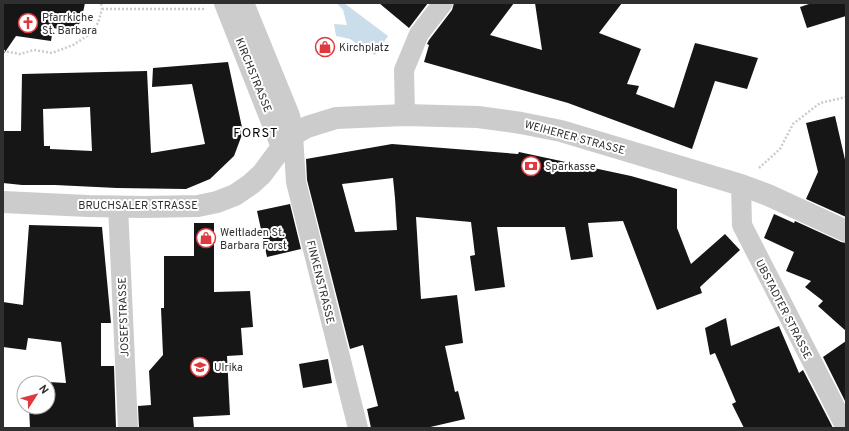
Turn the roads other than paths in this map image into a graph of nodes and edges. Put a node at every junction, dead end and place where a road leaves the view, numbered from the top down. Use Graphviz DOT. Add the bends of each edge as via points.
graph roads {
  1 [pos="443,3"];
  2 [pos="232,5"];
  3 [pos="404,114"];
  4 [pos="288,141"];
  5 [pos="742,185"];
  6 [pos="3,202"];
  7 [pos="118,206"];
  8 [pos="846,230"];
  9 [pos="128,428"];
  10 [pos="358,428"];
  11 [pos="846,428"];
  1 -- 3 [label="street" via="419,34 404,70"];
  2 -- 4 [label="street, KIRCHSTRASSE"];
  3 -- 4 [label="street, WEIHERER STRASSE" via="336,118 307,127"];
  3 -- 5 [label="street, WEIHERER STRASSE" via="478,117 537,126"];
  4 -- 7 [label="street, BRUCHSALER STRASSE" via="262,174 234,195 217,202 198,206"];
  4 -- 10 [label="street, FINKENSTRASSE"];
  5 -- 8 [label="street, WEIHERER STRASSE"];
  5 -- 11 [label="street, UBSTADTER STRASSE" via="742,225"];
  6 -- 7 [label="street, BRUCHSALER STRASSE"];
  7 -- 9 [label="street, JOSEFSTRASSE"];
}
